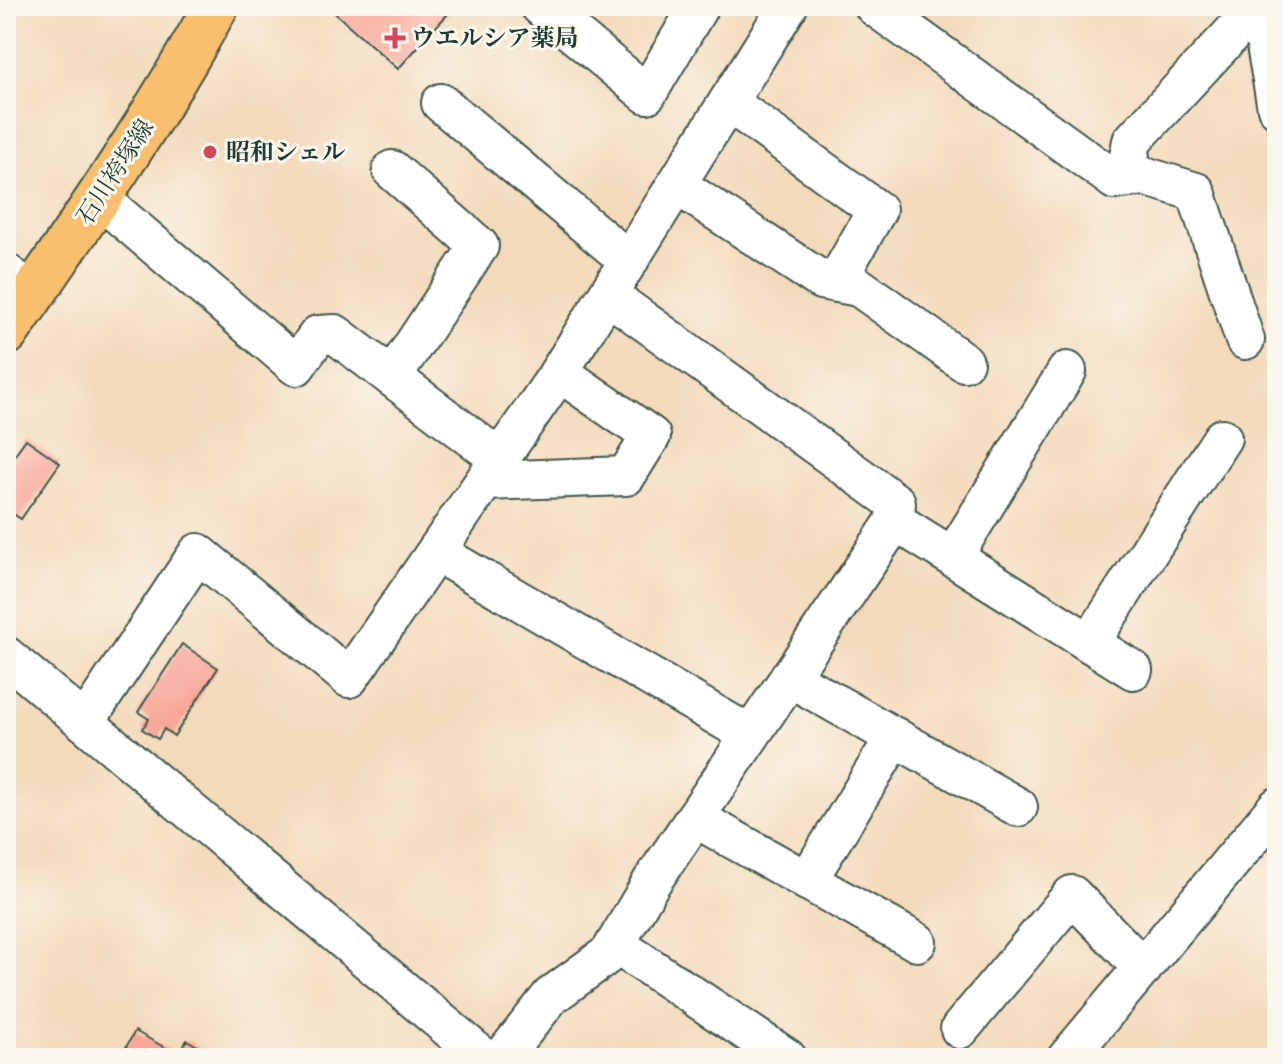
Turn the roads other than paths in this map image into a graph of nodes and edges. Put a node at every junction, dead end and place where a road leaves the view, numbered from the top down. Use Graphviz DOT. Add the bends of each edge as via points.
graph roads {
  1 [pos="216,6"];
  2 [pos="540,6"];
  3 [pos="699,6"];
  4 [pos="788,6"];
  5 [pos="874,6"];
  6 [pos="1258,6"];
  7 [pos="728,102"];
  8 [pos="441,103"];
  9 [pos="1277,108"];
  10 [pos="392,170"];
  11 [pos="1115,180"];
  12 [pos="677,185"];
  13 [pos="99,198"];
  14 [pos="629,261"];
  15 [pos="836,282"];
  16 [pos="20,283"];
  17 [pos="608,295"];
  18 [pos="6,333"];
  19 [pos="1245,340"];
  20 [pos="964,362"];
  21 [pos="1067,371"];
  22 [pos="559,372"];
  23 [pos="392,377"];
  24 [pos="1222,438"];
  25 [pos="493,470"];
  26 [pos="895,521"];
  27 [pos="436,552"];
  28 [pos="953,557"];
  29 [pos="1090,643"];
  30 [pos="6,656"];
  31 [pos="1133,670"];
  32 [pos="789,677"];
  33 [pos="85,722"];
  34 [pos="750,735"];
  35 [pos="895,737"];
  36 [pos="1018,807"];
  37 [pos="1277,807"];
  38 [pos="695,818"];
  39 [pos="807,881"];
  40 [pos="917,942"];
  41 [pos="615,944"];
  42 [pos="1143,968"];
  43 [pos="960,1029"];
  44 [pos="484,1058"];
  45 [pos="502,1058"];
  46 [pos="787,1058"];
  47 [pos="1067,1058"];
  1 -- 13 [label="main road, 石川袴塚線"];
  2 -- 3 [label="street" via="647,94"];
  4 -- 7 [label="street"];
  5 -- 11 [label="street"];
  6 -- 9 [label="street"];
  6 -- 11 [label="street" via="1132,141 1127,167"];
  7 -- 12 [label="street"];
  7 -- 15 [label="street" via="877,210"];
  8 -- 14 [label="street"];
  10 -- 23 [label="street" via="479,246"];
  11 -- 19 [label="street" via="1144,176 1196,192"];
  12 -- 14 [label="street"];
  12 -- 15 [label="street" via="821,280"];
  13 -- 16 [label="main road, 石川袴塚線"];
  13 -- 23 [label="street" via="296,366 318,335 335,334"];
  14 -- 17 [label="street"];
  15 -- 20 [label="street" via="859,287"];
  16 -- 18 [label="main road, 石川袴塚線"];
  17 -- 22 [label="street"];
  17 -- 26 [label="street" via="896,503"];
  21 -- 28 [label="street"];
  22 -- 25 [label="street"];
  22 -- 25 [label="street" via="651,436 626,476"];
  23 -- 25 [label="street"];
  24 -- 29 [label="street"];
  25 -- 27 [label="street"];
  26 -- 28 [label="street"];
  26 -- 32 [label="street"];
  27 -- 33 [label="street" via="349,678 198,553"];
  27 -- 34 [label="street"];
  28 -- 29 [label="street"];
  29 -- 31 [label="street"];
  30 -- 33 [label="street"];
  32 -- 34 [label="street"];
  32 -- 35 [label="street"];
  33 -- 44 [label="street"];
  34 -- 38 [label="street"];
  35 -- 36 [label="street"];
  35 -- 39 [label="street"];
  37 -- 42 [label="street"];
  38 -- 39 [label="street"];
  38 -- 41 [label="street"];
  39 -- 40 [label="street"];
  41 -- 45 [label="street" via="551,996"];
  41 -- 46 [label="street"];
  42 -- 43 [label="street" via="1072,895"];
  42 -- 47 [label="street"];
}
